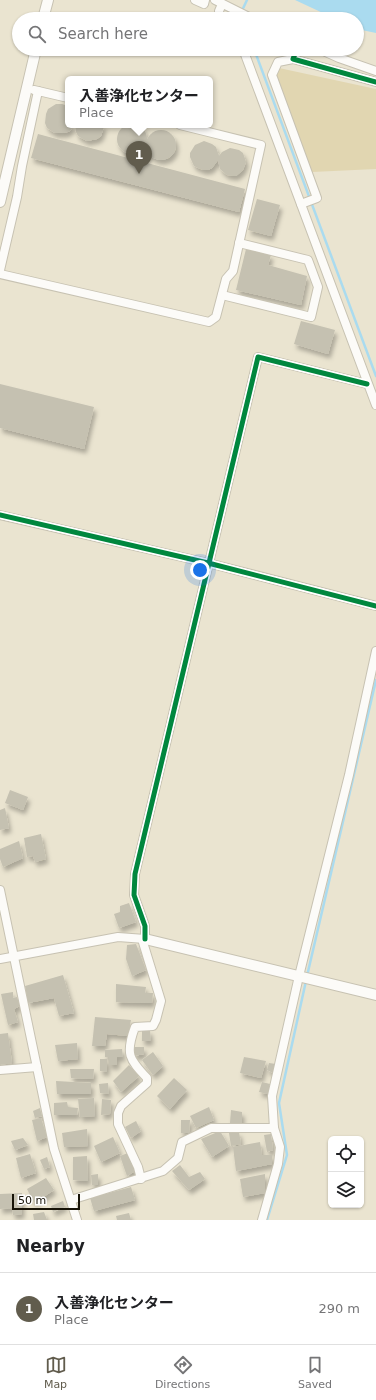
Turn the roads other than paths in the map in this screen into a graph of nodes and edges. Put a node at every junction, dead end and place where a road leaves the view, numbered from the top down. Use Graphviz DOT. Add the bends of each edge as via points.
graph roads {
  1 [pos="48,0"];
  2 [pos="195,0"];
  3 [pos="205,0"];
  4 [pos="218,2"];
  5 [pos="45,12"];
  6 [pos="219,12"];
  7 [pos="239,12"];
  8 [pos="34,56"];
  9 [pos="246,56"];
  10 [pos="294,56"];
  11 [pos="334,56"];
  12 [pos="293,59"];
  13 [pos="376,71"];
  14 [pos="376,82"];
  15 [pos="27,88"];
  16 [pos="38,91"];
  17 [pos="65,97"];
  18 [pos="192,128"];
  19 [pos="0,202"];
  20 [pos="301,204"];
  21 [pos="239,243"];
  22 [pos="0,270"];
  23 [pos="0,274"];
  24 [pos="222,295"];
  25 [pos="367,384"];
  26 [pos="376,405"];
  27 [pos="0,515"];
  28 [pos="208,563"];
  29 [pos="376,606"];
  30 [pos="376,651"];
  31 [pos="0,890"];
  32 [pos="144,939"];
  33 [pos="14,956"];
  34 [pos="0,959"];
  35 [pos="299,976"];
  36 [pos="376,995"];
  37 [pos="37,1067"];
  38 [pos="0,1070"];
  39 [pos="274,1128"];
  40 [pos="141,1179"];
  41 [pos="71,1200"];
  42 [pos="77,1220"];
  43 [pos="262,1220"];
  1 -- 5 [label="street"];
  2 -- 3 [label="street" via="204,4"];
  4 -- 6 [label="street"];
  4 -- 7 [label="street"];
  8 -- 15 [label="street"];
  9 -- 20 [label="street"];
  10 -- 12 [label="street"];
  11 -- 13 [label="street"];
  12 -- 14 [label="street"];
  12 -- 20 [label="street" via="278,62 272,75 317,198"];
  15 -- 16 [label="street"];
  15 -- 19 [label="street"];
  16 -- 17 [label="street"];
  16 -- 22 [label="street"];
  18 -- 21 [label="street" via="262,145"];
  20 -- 25 [label="street"];
  21 -- 24 [label="street" via="233,271 226,279"];
  21 -- 24 [label="street" via="308,260 318,287 311,317"];
  23 -- 24 [label="street" via="209,322 216,317"];
  25 -- 26 [label="street"];
  25 -- 28 [label="street" via="258,357"];
  27 -- 28 [label="street"];
  28 -- 29 [label="street"];
  28 -- 32 [label="street" via="135,874 134,895 145,926"];
  30 -- 35 [label="street" via="349,775"];
  31 -- 33 [label="street"];
  32 -- 33 [label="street" via="118,937"];
  32 -- 35 [label="street"];
  32 -- 40 [label="street" via="161,1001 153,1026 135,1027 131,1037 129,1053 147,1078 147,1082 121,1106 118,1113 118,1124"];
  33 -- 34 [label="street"];
  33 -- 37 [label="street"];
  35 -- 36 [label="street"];
  35 -- 39 [label="street" via="272,1096"];
  37 -- 38 [label="street"];
  37 -- 41 [label="street" via="54,1149"];
  39 -- 40 [label="street" via="211,1128 182,1142 178,1158 163,1171"];
  39 -- 43 [label="street" via="280,1147 278,1164"];
  40 -- 41 [label="street"];
  41 -- 42 [label="street"];
}
